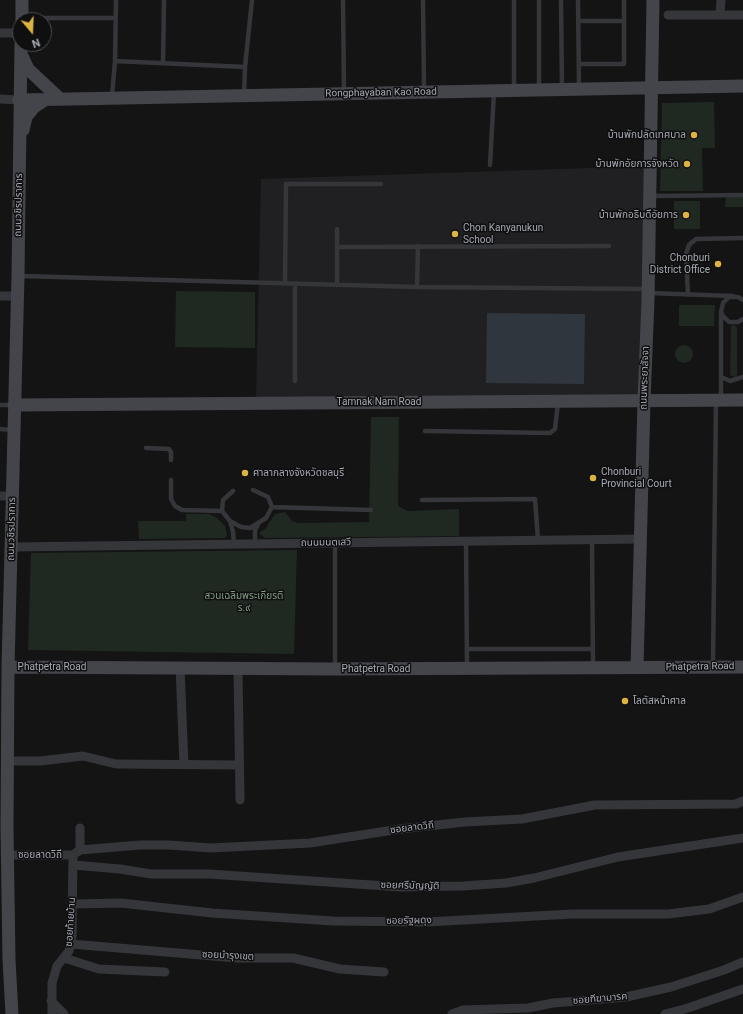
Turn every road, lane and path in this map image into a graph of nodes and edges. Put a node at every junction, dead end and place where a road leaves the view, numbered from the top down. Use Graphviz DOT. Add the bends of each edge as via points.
graph roads {
  1 [pos="22,0"];
  2 [pos="116,0"];
  3 [pos="164,0"];
  4 [pos="252,0"];
  5 [pos="344,0"];
  6 [pos="423,0"];
  7 [pos="514,0"];
  8 [pos="538,0"];
  9 [pos="561,0"];
  10 [pos="578,0"];
  11 [pos="624,0"];
  12 [pos="653,0"];
  13 [pos="721,0"];
  14 [pos="22,12"];
  15 [pos="720,14"];
  16 [pos="743,15"];
  17 [pos="668,16"];
  18 [pos="115,18"];
  19 [pos="52,19"];
  20 [pos="578,21"];
  21 [pos="624,21"];
  22 [pos="0,33"];
  23 [pos="12,33"];
  24 [pos="21,52"];
  25 [pos="22,52"];
  26 [pos="115,61"];
  27 [pos="163,63"];
  28 [pos="579,64"];
  29 [pos="245,67"];
  30 [pos="743,86"];
  31 [pos="653,87"];
  32 [pos="562,89"];
  33 [pos="580,89"];
  34 [pos="494,90"];
  35 [pos="514,90"];
  36 [pos="539,90"];
  37 [pos="424,92"];
  38 [pos="344,93"];
  39 [pos="244,95"];
  40 [pos="112,98"];
  41 [pos="0,99"];
  42 [pos="46,99"];
  43 [pos="60,99"];
  44 [pos="19,100"];
  45 [pos="19,141"];
  46 [pos="490,165"];
  47 [pos="381,184"];
  48 [pos="743,194"];
  49 [pos="650,196"];
  50 [pos="338,229"];
  51 [pos="743,238"];
  52 [pos="418,246"];
  53 [pos="609,246"];
  54 [pos="338,247"];
  55 [pos="18,276"];
  56 [pos="285,283"];
  57 [pos="295,284"];
  58 [pos="337,285"];
  59 [pos="417,287"];
  60 [pos="648,291"];
  61 [pos="688,295"];
  62 [pos="0,296"];
  63 [pos="17,296"];
  64 [pos="739,298"];
  65 [pos="721,312"];
  66 [pos="743,319"];
  67 [pos="721,377"];
  68 [pos="743,377"];
  69 [pos="295,381"];
  70 [pos="644,400"];
  71 [pos="718,400"];
  72 [pos="743,400"];
  73 [pos="558,401"];
  74 [pos="0,405"];
  75 [pos="14,405"];
  76 [pos="0,429"];
  77 [pos="14,430"];
  78 [pos="425,432"];
  79 [pos="146,448"];
  80 [pos="171,460"];
  81 [pos="171,480"];
  82 [pos="253,490"];
  83 [pos="233,491"];
  84 [pos="6,496"];
  85 [pos="422,500"];
  86 [pos="272,507"];
  87 [pos="371,510"];
  88 [pos="222,511"];
  89 [pos="230,521"];
  90 [pos="258,524"];
  91 [pos="640,539"];
  92 [pos="538,540"];
  93 [pos="592,540"];
  94 [pos="466,541"];
  95 [pos="334,543"];
  96 [pos="234,544"];
  97 [pos="254,544"];
  98 [pos="12,547"];
  99 [pos="467,649"];
  100 [pos="593,649"];
  101 [pos="6,665"];
  102 [pos="180,667"];
  103 [pos="713,667"];
  104 [pos="743,667"];
  105 [pos="467,668"];
  106 [pos="593,668"];
  107 [pos="637,668"];
  108 [pos="238,669"];
  109 [pos="335,669"];
  110 [pos="8,761"];
  111 [pos="184,765"];
  112 [pos="238,765"];
  113 [pos="240,800"];
  114 [pos="743,801"];
  115 [pos="80,828"];
  116 [pos="743,838"];
  117 [pos="75,857"];
  118 [pos="5,863"];
  119 [pos="743,897"];
  120 [pos="74,904"];
  121 [pos="70,944"];
  122 [pos="64,958"];
  123 [pos="5,961"];
  124 [pos="743,962"];
  125 [pos="165,972"];
  126 [pos="384,972"];
  127 [pos="743,989"];
  128 [pos="51,1000"];
  129 [pos="12,1014"];
  130 [pos="52,1014"];
  131 [pos="64,1014"];
  132 [pos="452,1014"];
  133 [pos="665,1014"];
  1 -- 14 [label="street"];
  2 -- 18 [label="lane"];
  3 -- 27 [label="lane"];
  4 -- 29 [label="lane"];
  5 -- 38 [label="lane"];
  6 -- 37 [label="lane"];
  7 -- 35 [label="lane"];
  8 -- 36 [label="lane"];
  9 -- 32 [label="lane"];
  10 -- 20 [label="lane"];
  11 -- 21 [label="lane"];
  12 -- 31 [label="street, ถนนพระยาสัจจา"];
  13 -- 15 [label="street"];
  15 -- 16 [label="street"];
  15 -- 17 [label="street"];
  18 -- 19 [label="lane"];
  18 -- 26 [label="lane"];
  20 -- 21 [label="lane"];
  20 -- 28 [label="lane"];
  21 -- 28 [label="lane" via="624,64"];
  22 -- 23 [label="street"];
  24 -- 44 [label="street, ถนนวชิรปราการ"];
  25 -- 43 [label="street" via="28,69"];
  26 -- 27 [label="lane"];
  26 -- 40 [label="lane"];
  27 -- 29 [label="lane"];
  28 -- 33 [label="lane"];
  29 -- 39 [label="lane"];
  30 -- 31 [label="street, Rongphayaban Kao Road"];
  31 -- 33 [label="street, Rongphayaban Kao Road"];
  31 -- 49 [label="street, ถนนพระยาสัจจา"];
  32 -- 33 [label="street, Rongphayaban Kao Road"];
  32 -- 36 [label="street, Rongphayaban Kao Road"];
  34 -- 35 [label="street, Rongphayaban Kao Road"];
  34 -- 37 [label="street, Rongphayaban Kao Road"];
  34 -- 46 [label="lane"];
  35 -- 36 [label="street, Rongphayaban Kao Road"];
  37 -- 38 [label="street, Rongphayaban Kao Road"];
  38 -- 39 [label="street, Rongphayaban Kao Road"];
  39 -- 40 [label="street, Rongphayaban Kao Road"];
  40 -- 43 [label="street, Rongphayaban Kao Road"];
  41 -- 44 [label="street"];
  42 -- 43 [label="street, Rongphayaban Kao Road"];
  42 -- 44 [label="street, Rongphayaban Kao Road"];
  42 -- 45 [label="street" via="34,107 26,117"];
  44 -- 45 [label="street, ถนนวชิรปราการ"];
  45 -- 55 [label="street, ถนนวชิรปราการ"];
  47 -- 56 [label="lane" via="286,184"];
  48 -- 49 [label="lane"];
  49 -- 60 [label="street, ถนนพระยาสัจจา"];
  50 -- 54 [label="lane"];
  51 -- 61 [label="lane" via="696,239 689,244 686,254"];
  52 -- 53 [label="lane"];
  52 -- 54 [label="lane"];
  52 -- 59 [label="lane"];
  54 -- 58 [label="lane"];
  55 -- 56 [label="lane"];
  55 -- 63 [label="street, ถนนวชิรปราการ"];
  56 -- 57 [label="lane"];
  57 -- 58 [label="lane"];
  57 -- 69 [label="lane"];
  58 -- 59 [label="lane"];
  59 -- 60 [label="lane"];
  60 -- 61 [label="lane"];
  60 -- 70 [label="street, ถนนพระยาสัจจา"];
  61 -- 64 [label="lane"];
  62 -- 63 [label="street"];
  63 -- 75 [label="street, ถนนวชิรปราการ"];
  64 -- 65 [label="lane" via="723,303"];
  65 -- 66 [label="lane" via="729,322"];
  65 -- 67 [label="lane"];
  67 -- 68 [label="lane" via="730,381"];
  67 -- 71 [label="lane"];
  70 -- 71 [label="street, Tamnak Nam Road"];
  70 -- 73 [label="street, Tamnak Nam Road"];
  70 -- 91 [label="street, ถนนพระยาสัจจา"];
  71 -- 72 [label="street, Tamnak Nam Road"];
  71 -- 103 [label="lane"];
  73 -- 75 [label="street, Tamnak Nam Road"];
  73 -- 78 [label="lane" via="555,429 550,433"];
  74 -- 75 [label="lane"];
  75 -- 77 [label="street, ถนนวชิรปราการ"];
  76 -- 77 [label="lane"];
  77 -- 84 [label="street, ถนนวชิรปราการ"];
  79 -- 80 [label="lane" via="169,449"];
  81 -- 88 [label="lane" via="171,499 175,506 182,510"];
  82 -- 86 [label="lane" via="268,497"];
  83 -- 88 [label="lane" via="223,500"];
  84 -- 98 [label="street, ถนนวชิรปราการ"];
  85 -- 92 [label="lane" via="535,499"];
  86 -- 87 [label="lane"];
  86 -- 90 [label="lane" via="266,518"];
  88 -- 89 [label="lane"];
  89 -- 90 [label="lane" via="241,527 250,528"];
  89 -- 96 [label="lane" via="234,532"];
  90 -- 97 [label="lane"];
  91 -- 93 [label="street, ถนนมนตเสวี"];
  91 -- 107 [label="street, ถนนพระยาสัจจา"];
  92 -- 93 [label="street, ถนนมนตเสวี"];
  92 -- 94 [label="street, ถนนมนตเสวี"];
  93 -- 100 [label="lane"];
  94 -- 95 [label="street, ถนนมนตเสวี"];
  94 -- 99 [label="lane"];
  95 -- 97 [label="street, ถนนมนตเสวี"];
  95 -- 109 [label="lane"];
  96 -- 97 [label="street, ถนนมนตเสวี"];
  96 -- 98 [label="street, ถนนมนตเสวี"];
  98 -- 101 [label="street, ถนนวชิรปราการ"];
  99 -- 100 [label="lane"];
  99 -- 105 [label="lane"];
  100 -- 106 [label="lane"];
  101 -- 102 [label="street, Phatpetra Road"];
  101 -- 110 [label="street, ถนนวชิรปราการ"];
  102 -- 108 [label="street, Phatpetra Road"];
  102 -- 111 [label="street"];
  103 -- 104 [label="street, Phatpetra Road"];
  103 -- 107 [label="street, Phatpetra Road"];
  105 -- 106 [label="street, Phatpetra Road"];
  105 -- 109 [label="street, Phatpetra Road"];
  106 -- 107 [label="street, Phatpetra Road"];
  108 -- 109 [label="street, Phatpetra Road"];
  108 -- 112 [label="street"];
  110 -- 111 [label="street" via="40,761 83,756 116,764"];
  110 -- 118 [label="street, ถนนวชิรปราการ"];
  111 -- 112 [label="street"];
  112 -- 113 [label="street"];
  114 -- 117 [label="street, ซอยลาดวิถี" via="736,804 595,805 522,819 400,829 310,843 211,848 140,845"];
  115 -- 117 [label="street, ซอยท้ายบ้าน"];
  116 -- 117 [label="street, ซอยศรีบัญญัติ" via="618,857 506,883 463,886 401,887 210,874 151,874"];
  117 -- 118 [label="street, ซอยลาดวิถี"];
  117 -- 120 [label="street, ซอยท้ายบ้าน"];
  118 -- 123 [label="street, ถนนวชิรปราการ"];
  119 -- 120 [label="street, ซอยรัฐผดุง" via="709,909 668,914 572,914 427,922 333,922 121,903"];
  120 -- 121 [label="street, ซอยท้ายบ้าน"];
  121 -- 122 [label="street, ซอยท้ายบ้าน"];
  121 -- 126 [label="street, ซอยบำรุงเขต" via="237,958 293,958 340,969"];
  122 -- 125 [label="street" via="99,969"];
  122 -- 128 [label="street, ซอยท้ายบ้าน" via="57,966"];
  123 -- 129 [label="street, ถนนวชิรปราการ"];
  124 -- 132 [label="street, ซอยฑีฆามารค" via="671,987 626,997 553,1003 528,1008 463,1010"];
  127 -- 133 [label="street"];
  128 -- 130 [label="street, ซอยท้ายบ้าน"];
  128 -- 131 [label="street"];
}
